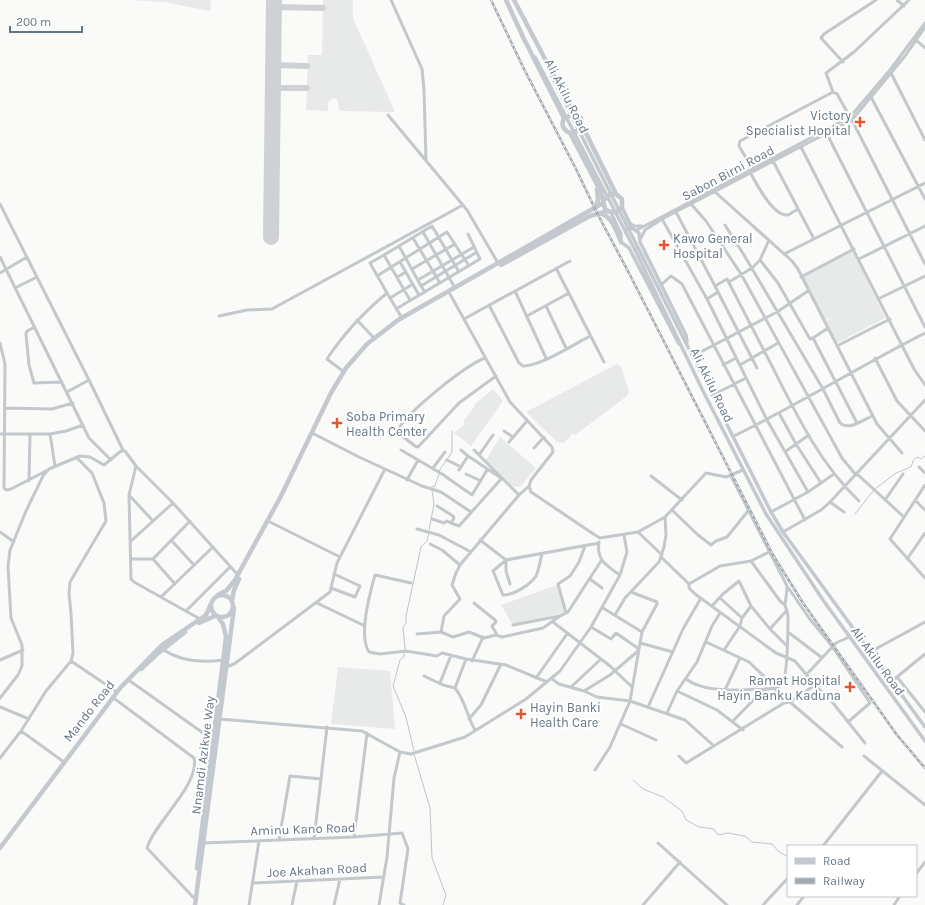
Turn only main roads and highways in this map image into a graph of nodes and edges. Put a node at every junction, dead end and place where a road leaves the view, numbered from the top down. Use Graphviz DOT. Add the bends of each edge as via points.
graph roads {
  1 [pos="506,0"];
  2 [pos="514,0"];
  3 [pos="520,14"];
  4 [pos="515,17"];
  5 [pos="568,114"];
  6 [pos="582,125"];
  7 [pos="570,133"];
  8 [pos="597,185"];
  9 [pos="616,194"];
  10 [pos="604,202"];
  11 [pos="622,207"];
  12 [pos="596,211"];
  13 [pos="609,212"];
  14 [pos="632,228"];
  15 [pos="621,234"];
  16 [pos="640,240"];
  17 [pos="621,242"];
  18 [pos="629,248"];
  19 [pos="637,251"];
  20 [pos="687,345"];
  21 [pos="682,348"];
  22 [pos="218,595"];
  23 [pos="830,595"];
  24 [pos="232,600"];
  25 [pos="823,600"];
  26 [pos="211,604"];
  27 [pos="234,608"];
  28 [pos="217,616"];
  29 [pos="925,727"];
  30 [pos="925,741"];
  31 [pos="0,847"];
  32 [pos="0,852"];
  33 [pos="194,905"];
  1 -- 4 [label="highway"];
  2 -- 3 [label="highway"];
  3 -- 4 [label="highway"];
  3 -- 5 [label="highway" via="532,32"];
  4 -- 5 [label="highway" via="523,37"];
  5 -- 6 [label="highway" via="580,118"];
  5 -- 7 [label="highway" via="564,128"];
  5 -- 19 [label="main road, Ali Akilu Road"];
  6 -- 7 [label="highway" via="577,131"];
  6 -- 9 [label="highway"];
  7 -- 8 [label="highway"];
  8 -- 10 [label="highway"];
  8 -- 12 [label="highway"];
  9 -- 10 [label="highway" via="609,195"];
  9 -- 11 [label="highway" via="622,199"];
  10 -- 12 [label="highway"];
  10 -- 13 [label="highway"];
  11 -- 13 [label="highway" via="617,212"];
  11 -- 14 [label="main road"];
  12 -- 13 [label="highway"];
  12 -- 17 [label="highway" via="608,217"];
  12 -- 22 [label="highway" via="402,318 374,338 357,355 331,393 290,479 238,575 230,588"];
  12 -- 24 [label="highway" via="397,324 368,347 342,379 237,582"];
  13 -- 15 [label="main road"];
  14 -- 15 [label="main road"];
  14 -- 16 [label="main road" via="637,230"];
  15 -- 17 [label="main road"];
  16 -- 18 [label="main road" via="637,246"];
  16 -- 20 [label="main road" via="686,335"];
  17 -- 18 [label="main road"];
  18 -- 21 [label="main road"];
  19 -- 20 [label="main road, Ali Akilu Road"];
  19 -- 21 [label="main road, Ali Akilu Road"];
  20 -- 23 [label="main road, Ali Akilu Road" via="771,512"];
  21 -- 25 [label="main road, Ali Akilu Road" via="778,535"];
  22 -- 24 [label="highway" via="226,595"];
  22 -- 26 [label="highway"];
  23 -- 25 [label="main road"];
  23 -- 29 [label="main road, Ali Akilu Road"];
  24 -- 27 [label="highway"];
  25 -- 30 [label="main road, Ali Akilu Road"];
  26 -- 28 [label="highway" via="212,612"];
  26 -- 31 [label="highway, Mando Road" via="208,612 200,619 154,652 117,692"];
  27 -- 28 [label="highway" via="230,615"];
  27 -- 33 [label="highway, Nnamdi Azikwe Way"];
  28 -- 32 [label="highway, Mando Road" via="202,621 162,649 130,681"];
  28 -- 33 [label="highway, Nnamdi Azikwe Way" via="225,632 223,660"];
}
